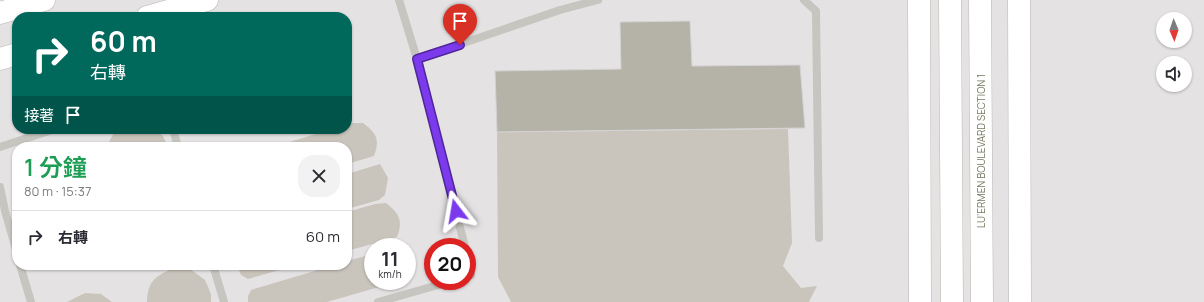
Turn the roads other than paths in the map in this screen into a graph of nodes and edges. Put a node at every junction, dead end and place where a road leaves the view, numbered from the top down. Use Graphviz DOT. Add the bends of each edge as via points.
graph roads {
  1 [pos="44,0"];
  2 [pos="208,0"];
  3 [pos="399,0"];
  4 [pos="598,0"];
  5 [pos="804,0"];
  6 [pos="950,0"];
  7 [pos="980,0"];
  8 [pos="1028,0"];
  9 [pos="918,4"];
  10 [pos="1019,10"];
  11 [pos="165,12"];
  12 [pos="0,13"];
  13 [pos="12,55"];
  14 [pos="0,59"];
  15 [pos="417,59"];
  16 [pos="40,134"];
  17 [pos="15,142"];
  18 [pos="12,143"];
  19 [pos="0,147"];
  20 [pos="0,187"];
  21 [pos="12,236"];
  22 [pos="463,238"];
  23 [pos="819,238"];
  24 [pos="21,270"];
  25 [pos="214,270"];
  26 [pos="424,289"];
  27 [pos="412,293"];
  28 [pos="31,302"];
  29 [pos="224,302"];
  30 [pos="378,302"];
  31 [pos="411,302"];
  32 [pos="920,302"];
  33 [pos="952,302"];
  34 [pos="982,302"];
  35 [pos="1020,302"];
  1 -- 12 [label="street"];
  2 -- 11 [label="street"];
  3 -- 15 [label="lane"];
  4 -- 15 [label="lane" via="560,10"];
  5 -- 23 [label="lane" via="816,11"];
  6 -- 33 [label="street"];
  7 -- 34 [label="street, LU’ERMEN BOULEVARD SECTION 1"];
  8 -- 10 [label="street"];
  9 -- 32 [label="street"];
  10 -- 35 [label="street"];
  13 -- 14 [label="street"];
  15 -- 22 [label="lane"];
  16 -- 17 [label="lane"];
  18 -- 19 [label="lane"];
  20 -- 21 [label="lane"];
  24 -- 28 [label="lane"];
  25 -- 29 [label="lane"];
  26 -- 27 [label="lane"];
  27 -- 30 [label="lane"];
  27 -- 31 [label="lane"];
}
